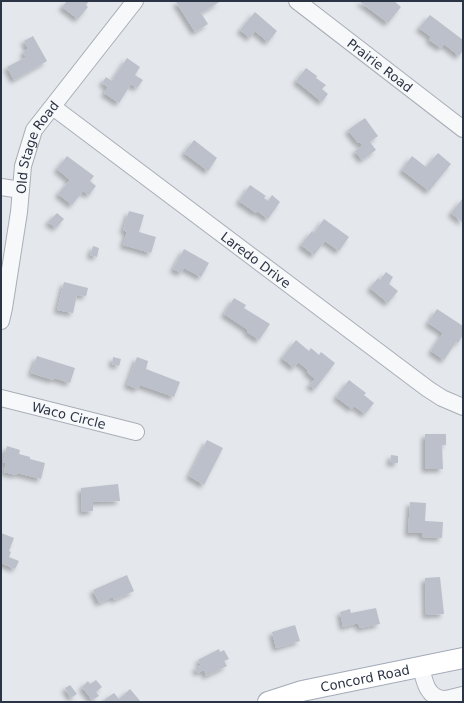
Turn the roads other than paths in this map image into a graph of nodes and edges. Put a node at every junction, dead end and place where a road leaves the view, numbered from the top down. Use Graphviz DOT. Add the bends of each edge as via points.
graph roads {
  1 [pos="135,1"];
  2 [pos="297,1"];
  3 [pos="53,107"];
  4 [pos="463,129"];
  5 [pos="1,187"];
  6 [pos="21,190"];
  7 [pos="1,321"];
  8 [pos="1,398"];
  9 [pos="463,407"];
  10 [pos="136,432"];
  11 [pos="463,658"];
  12 [pos="421,667"];
  13 [pos="463,695"];
  14 [pos="268,702"];
  1 -- 3 [label="street, Old Stage Road"];
  2 -- 4 [label="street, Prairie Road"];
  3 -- 6 [label="street, Old Stage Road" via="34,130 23,166"];
  3 -- 9 [label="street, Laredo Drive" via="428,389"];
  5 -- 6 [label="street"];
  6 -- 7 [label="street, Old Stage Road"];
  8 -- 10 [label="street, Waco Circle"];
  11 -- 12 [label="main road, Concord Road"];
  12 -- 13 [label="street" via="426,687 433,695 443,699"];
  12 -- 14 [label="main road, Concord Road" via="302,691"];
}
